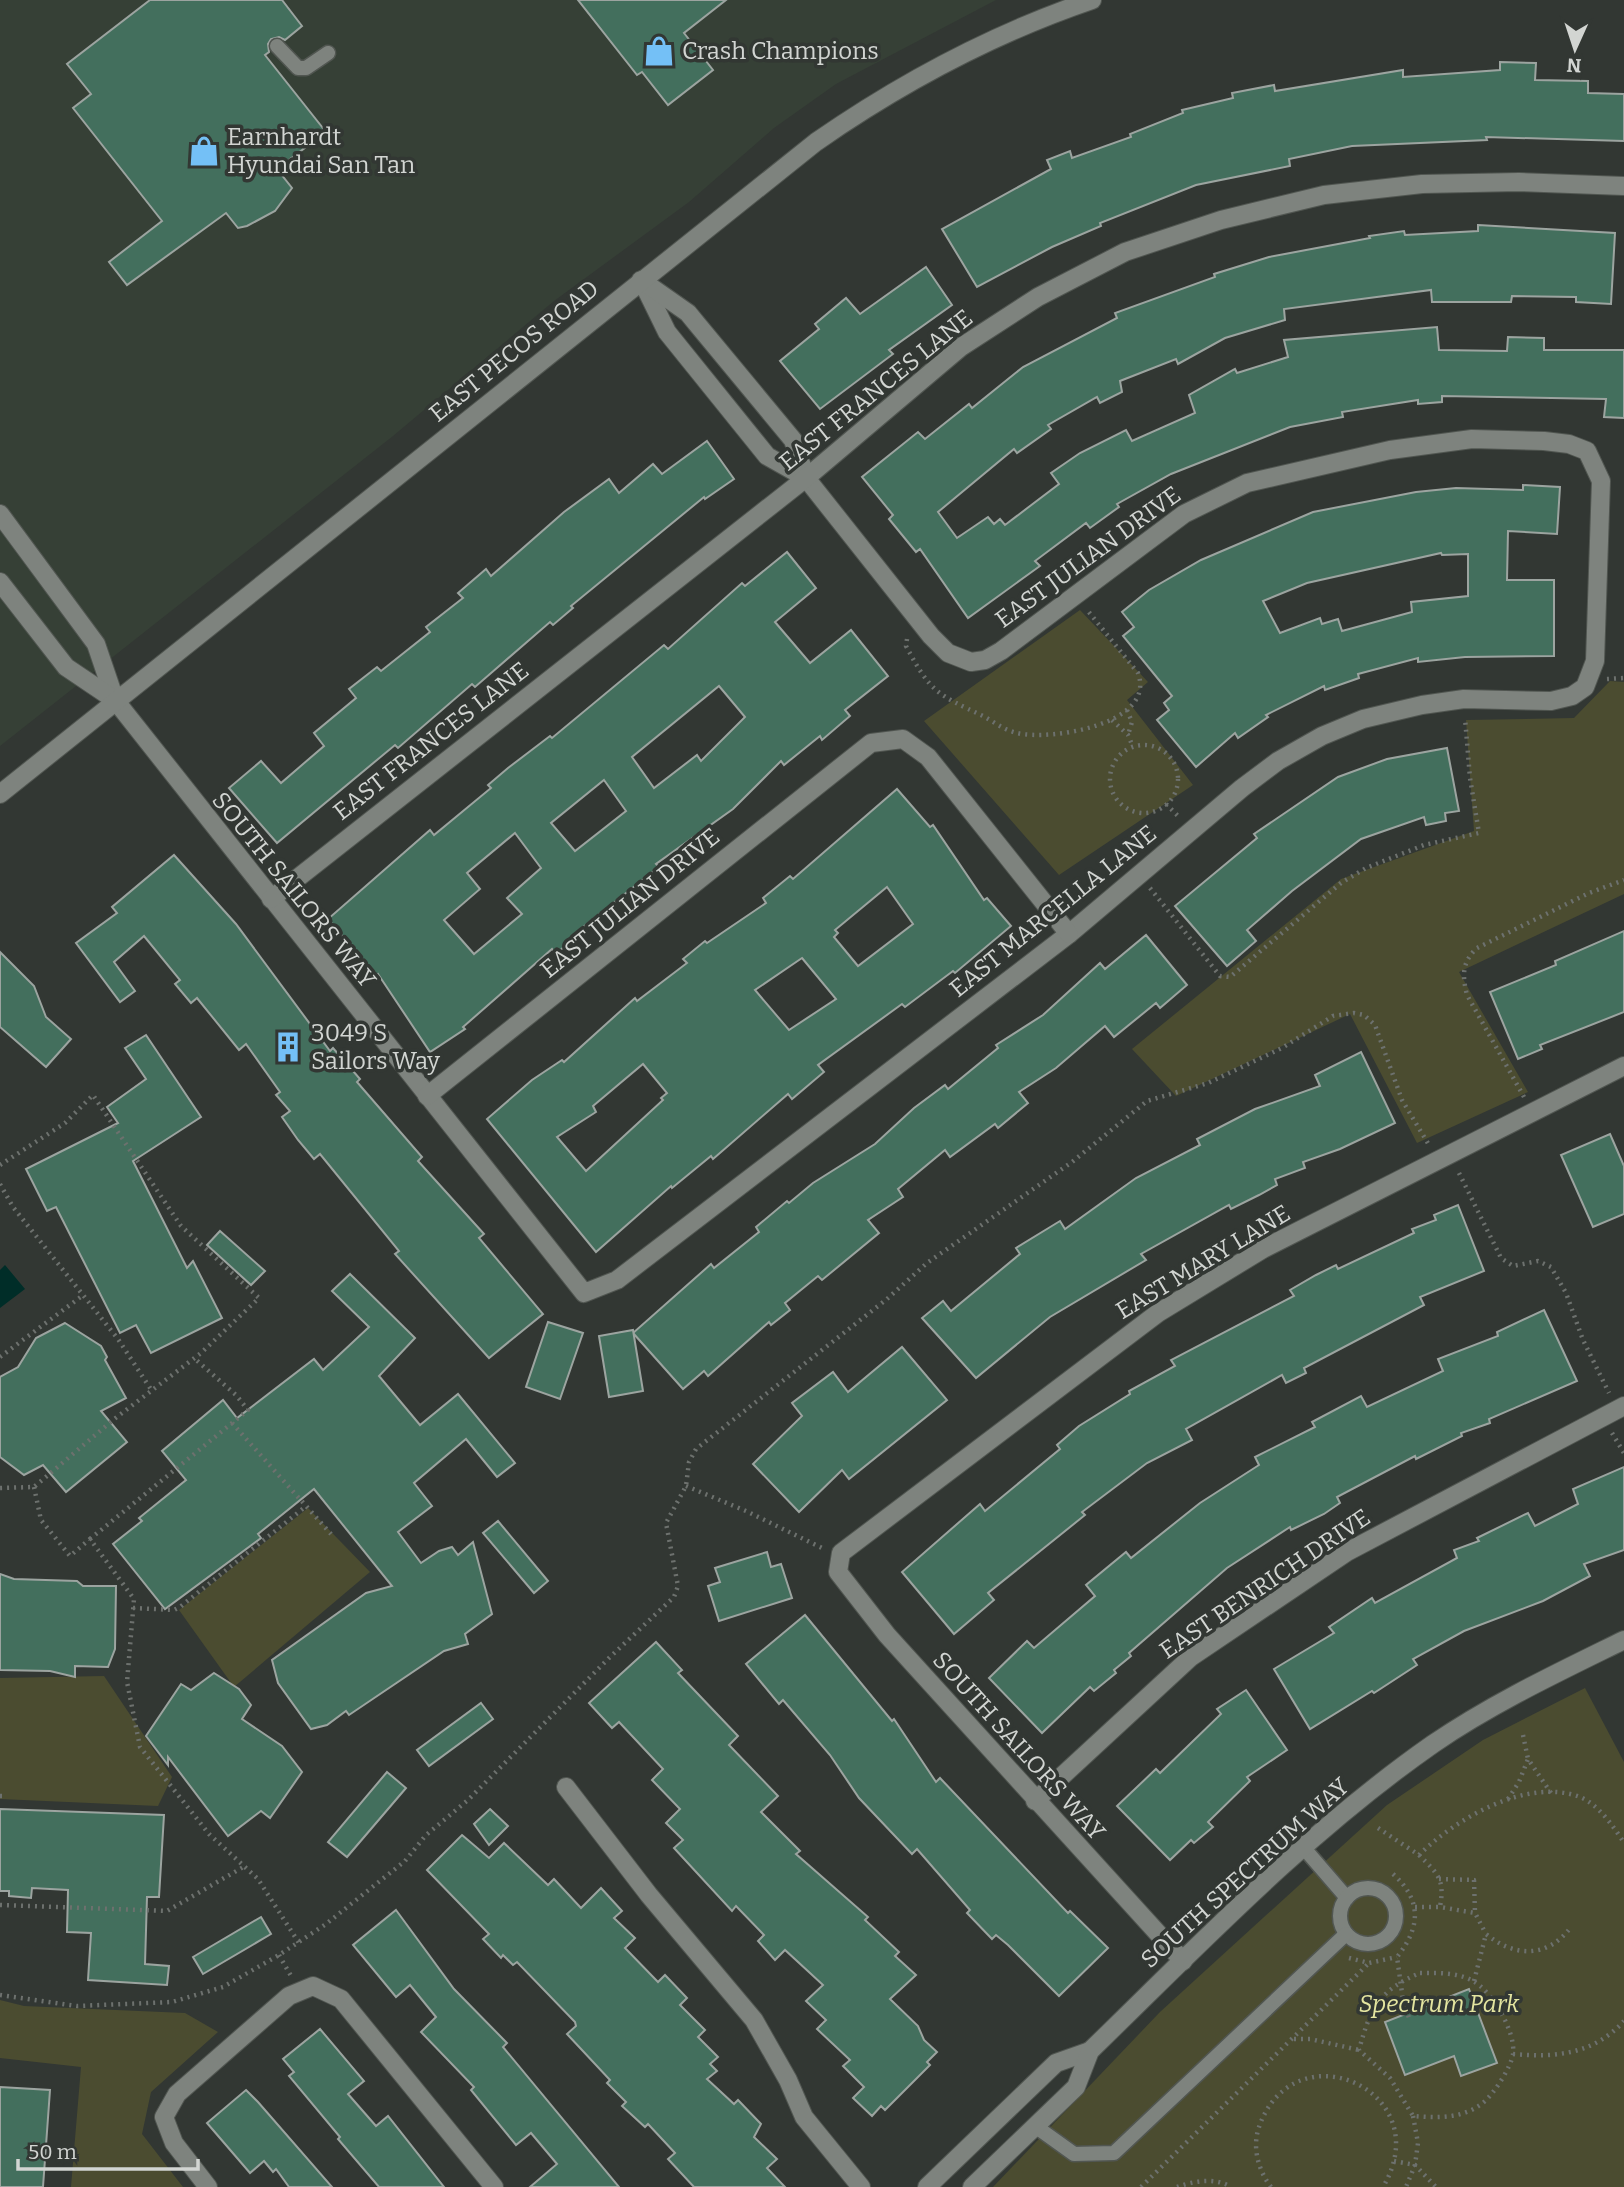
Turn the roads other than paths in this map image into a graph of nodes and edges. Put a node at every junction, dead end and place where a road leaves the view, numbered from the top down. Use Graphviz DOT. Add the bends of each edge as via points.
graph roads {
  1 [pos="1092,0"];
  2 [pos="277,46"];
  3 [pos="328,52"];
  4 [pos="1624,186"];
  5 [pos="641,280"];
  6 [pos="806,478"];
  7 [pos="0,514"];
  8 [pos="0,582"];
  9 [pos="1585,687"];
  10 [pos="115,701"];
  11 [pos="0,794"];
  12 [pos="271,899"];
  13 [pos="1069,934"];
  14 [pos="1624,1066"];
  15 [pos="427,1096"];
  16 [pos="599,1288"];
  17 [pos="1617,1401"];
  18 [pos="841,1553"];
  19 [pos="1624,1640"];
  20 [pos="566,1787"];
  21 [pos="1035,1801"];
  22 [pos="1303,1847"];
  23 [pos="1347,1898"];
  24 [pos="1346,1934"];
  25 [pos="1183,1961"];
  26 [pos="1090,2051"];
  27 [pos="1035,2126"];
  28 [pos="208,2187"];
  29 [pos="494,2187"];
  30 [pos="861,2187"];
  31 [pos="927,2187"];
  32 [pos="972,2187"];
  1 -- 5 [label="street, EAST PECOS ROAD" via="1013,29 846,121"];
  2 -- 3 [label="lane" via="298,68 306,68"];
  4 -- 6 [label="street, EAST FRANCES LANE" via="1422,184 1324,195 1221,220 1125,251 1038,297 961,348"];
  5 -- 6 [label="street" via="667,332 767,456"];
  5 -- 6 [label="street" via="698,324 793,440"];
  5 -- 10 [label="street, EAST PECOS ROAD"];
  6 -- 9 [label="street, EAST JULIAN DRIVE" via="931,636 948,653 971,662 1001,651 1184,514 1247,483 1390,450 1472,439 1569,444 1587,452 1601,481 1595,661"];
  6 -- 12 [label="street, EAST FRANCES LANE"];
  7 -- 10 [label="street" via="96,643"];
  8 -- 10 [label="street" via="65,667"];
  9 -- 13 [label="street, EAST MARCELLA LANE" via="1551,701 1464,699 1422,705 1363,719 1322,736 1242,788"];
  10 -- 11 [label="street, EAST PECOS ROAD"];
  10 -- 12 [label="street, SOUTH SAILORS WAY"];
  12 -- 15 [label="street, SOUTH SAILORS WAY"];
  13 -- 15 [label="street, EAST JULIAN DRIVE" via="928,757 903,738 871,743"];
  13 -- 16 [label="street, EAST MARCELLA LANE" via="628,1272"];
  14 -- 18 [label="street, EAST MARY LANE" via="1263,1249 1158,1313"];
  15 -- 16 [label="street, SOUTH SAILORS WAY" via="584,1293"];
  17 -- 21 [label="street, EAST BENRICH DRIVE" via="1347,1552 1191,1657"];
  18 -- 21 [label="street, SOUTH SAILORS WAY" via="838,1572 887,1635"];
  19 -- 22 [label="street, SOUTH SPECTRUM WAY" via="1525,1689 1436,1742"];
  20 -- 30 [label="street" via="754,2020 804,2118"];
  21 -- 25 [label="street, SOUTH SAILORS WAY"];
  22 -- 23 [label="lane"];
  22 -- 25 [label="street, SOUTH SPECTRUM WAY"];
  23 -- 24 [label="lane" via="1340,1916"];
  23 -- 24 [label="lane" via="1374,1889 1390,1898 1396,1915 1392,1931 1378,1942 1361,1943"];
  24 -- 27 [label="lane" via="1114,2153 1074,2154"];
  25 -- 26 [label="street, SOUTH SPECTRUM WAY"];
  26 -- 27 [label="street, SOUTH SPECTRUM WAY" via="1076,2087"];
  26 -- 31 [label="street, SOUTH SPECTRUM WAY" via="1056,2063"];
  27 -- 32 [label="street, SOUTH SPECTRUM WAY"];
  28 -- 29 [label="street" via="174,2143 164,2116 177,2094 289,1996 313,1986 341,1999"];
}
